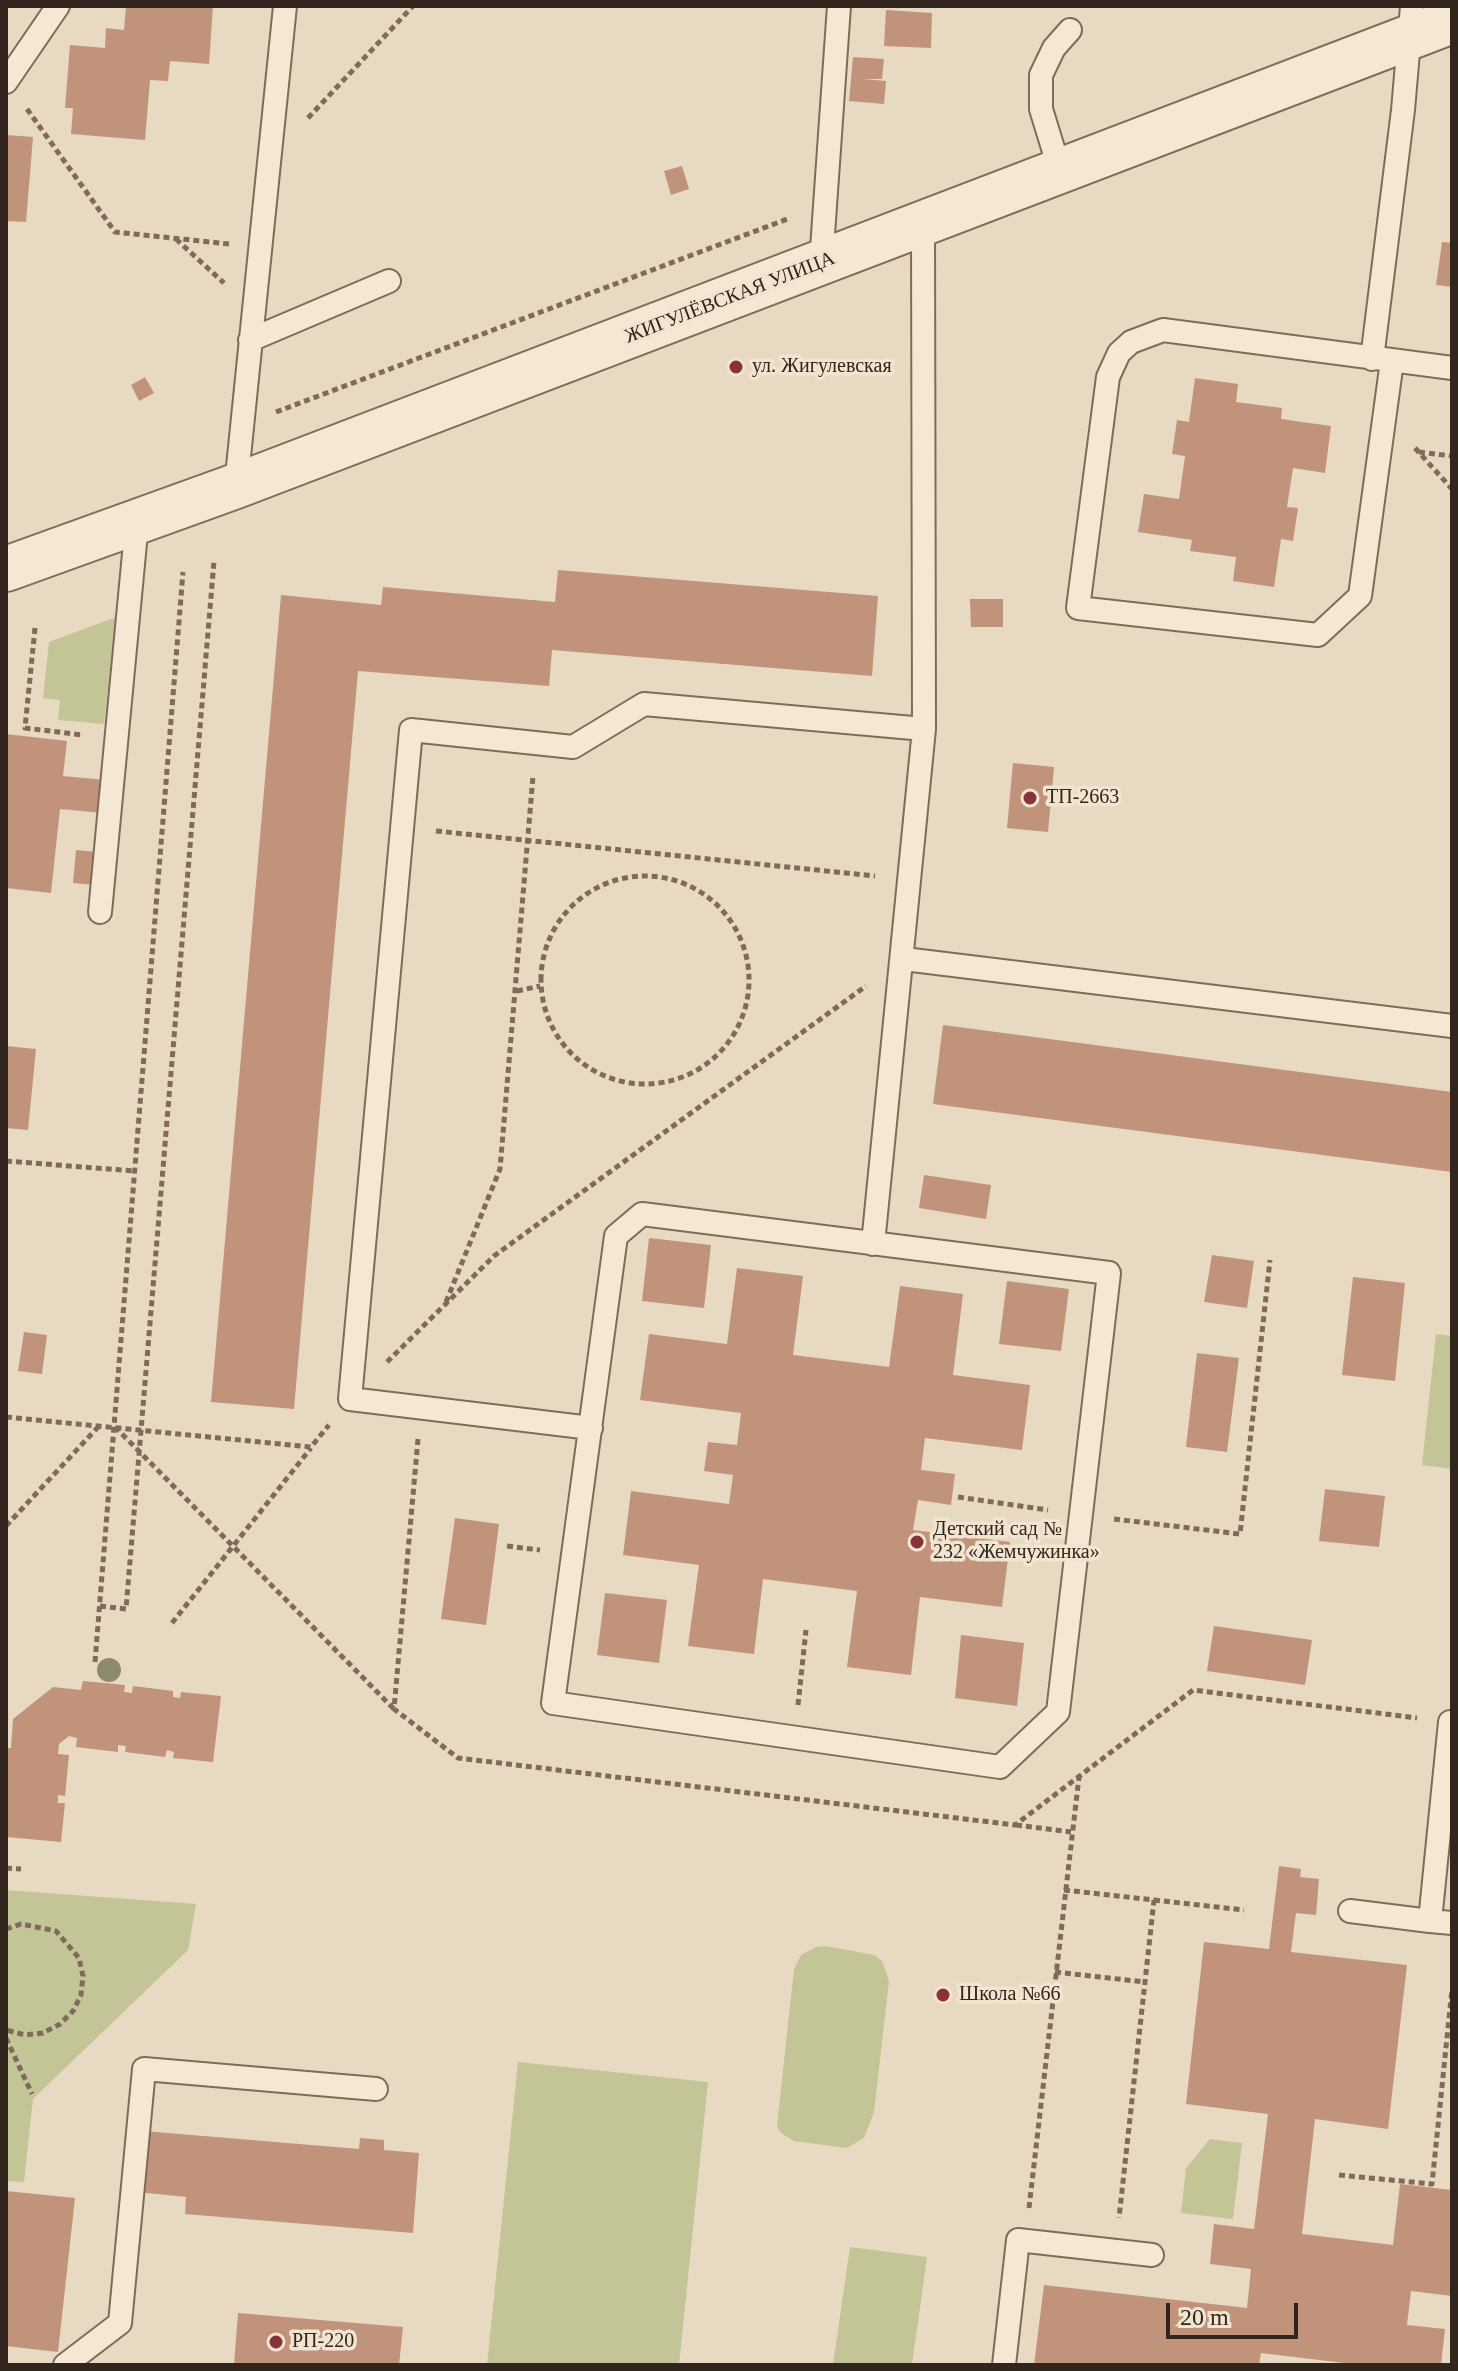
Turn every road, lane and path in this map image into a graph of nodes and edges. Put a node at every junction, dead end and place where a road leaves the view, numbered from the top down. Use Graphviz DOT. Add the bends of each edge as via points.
graph roads {
  1 [pos="58,6"];
  2 [pos="285,6"];
  3 [pos="413,6"];
  4 [pos="839,6"];
  5 [pos="1452,21"];
  6 [pos="1410,22"];
  7 [pos="1070,30"];
  8 [pos="7,82"];
  9 [pos="269,159"];
  10 [pos="1060,171"];
  11 [pos="826,204"];
  12 [pos="923,224"];
  13 [pos="176,239"];
  14 [pos="260,248"];
  15 [pos="821,263"];
  16 [pos="389,281"];
  17 [pos="226,285"];
  18 [pos="250,340"];
  19 [pos="1382,360"];
  20 [pos="1452,368"];
  21 [pos="1385,414"];
  22 [pos="242,424"];
  23 [pos="1419,452"];
  24 [pos="1452,456"];
  25 [pos="236,486"];
  26 [pos="1452,489"];
  27 [pos="137,522"];
  28 [pos="214,561"];
  29 [pos="6,569"];
  30 [pos="183,572"];
  31 [pos="35,628"];
  32 [pos="924,729"];
  33 [pos="116,738"];
  34 [pos="535,743"];
  35 [pos="403,828"];
  36 [pos="528,841"];
  37 [pos="911,880"];
  38 [pos="100,912"];
  39 [pos="904,959"];
  40 [pos="540,986"];
  41 [pos="517,991"];
  42 [pos="1452,1026"];
  43 [pos="6,1161"];
  44 [pos="134,1171"];
  45 [pos="873,1244"];
  46 [pos="1270,1260"];
  47 [pos="445,1304"];
  48 [pos="350,1399"];
  49 [pos="421,1408"];
  50 [pos="6,1417"];
  51 [pos="100,1426"];
  52 [pos="114,1427"];
  53 [pos="591,1428"];
  54 [pos="139,1429"];
  55 [pos="311,1447"];
  56 [pos="137,1450"];
  57 [pos="958,1497"];
  58 [pos="1081,1515"];
  59 [pos="6,1526"];
  60 [pos="409,1544"];
  61 [pos="234,1545"];
  62 [pos="100,1606"];
  63 [pos="172,1623"];
  64 [pos="806,1630"];
  65 [pos="95,1662"];
  66 [pos="394,1709"];
  67 [pos="1451,1717"];
  68 [pos="795,1737"];
  69 [pos="1079,1777"];
  70 [pos="1015,1825"];
  71 [pos="1071,1832"];
  72 [pos="6,1868"];
  73 [pos="21,1869"];
  74 [pos="1064,1890"];
  75 [pos="1154,1900"];
  76 [pos="1244,1910"];
  77 [pos="1350,1911"];
  78 [pos="1441,1922"];
  79 [pos="6,1929"];
  80 [pos="1055,1972"];
  81 [pos="1145,1982"];
  82 [pos="1452,1989"];
  83 [pos="6,2030"];
  84 [pos="6,2038"];
  85 [pos="376,2089"];
  86 [pos="32,2094"];
  87 [pos="1339,2175"];
  88 [pos="1026,2241"];
  89 [pos="1115,2251"];
  90 [pos="1152,2255"];
  91 [pos="65,2365"];
  92 [pos="1004,2365"];
  1 -- 8 [label="lane"];
  2 -- 9 [label="lane"];
  3 -- 9 [label="path"];
  4 -- 11 [label="lane"];
  5 -- 6 [label="street, ЖИГУЛЁВСКАЯ УЛИЦА"];
  6 -- 10 [label="street, ЖИГУЛЁВСКАЯ УЛИЦА"];
  6 -- 19 [label="lane"];
  7 -- 10 [label="lane" via="1041,75 1041,109"];
  8 -- 13 [label="path" via="115,232"];
  9 -- 14 [label="lane"];
  10 -- 12 [label="street, ЖИГУЛЁВСКАЯ УЛИЦА"];
  11 -- 15 [label="lane"];
  11 -- 22 [label="path"];
  12 -- 15 [label="street, ЖИГУЛЁВСКАЯ УЛИЦА"];
  12 -- 32 [label="lane"];
  13 -- 14 [label="path"];
  13 -- 17 [label="path"];
  14 -- 18 [label="lane"];
  15 -- 25 [label="street, ЖИГУЛЁВСКАЯ УЛИЦА"];
  16 -- 18 [label="lane"];
  18 -- 22 [label="lane"];
  19 -- 20 [label="lane"];
  19 -- 21 [label="lane"];
  19 -- 21 [label="lane" via="1163,330 1131,342 1108,377 1078,608 1318,635 1360,596"];
  21 -- 23 [label="path"];
  22 -- 25 [label="lane"];
  23 -- 24 [label="path"];
  23 -- 26 [label="path"];
  25 -- 27 [label="street, ЖИГУЛЁВСКАЯ УЛИЦА"];
  27 -- 29 [label="street, ЖИГУЛЁВСКАЯ УЛИЦА"];
  27 -- 33 [label="lane"];
  28 -- 54 [label="path"];
  30 -- 44 [label="path"];
  31 -- 33 [label="path" via="25,728"];
  32 -- 34 [label="lane" via="644,704 573,747"];
  32 -- 37 [label="lane"];
  33 -- 38 [label="lane"];
  34 -- 35 [label="lane" via="411,730"];
  34 -- 36 [label="path"];
  35 -- 36 [label="path"];
  35 -- 48 [label="lane"];
  36 -- 37 [label="path"];
  36 -- 41 [label="path"];
  37 -- 39 [label="lane"];
  39 -- 42 [label="lane"];
  39 -- 45 [label="lane"];
  39 -- 47 [label="path" via="494,1256"];
  40 -- 40 [label="path" via="548,1020 567,1050 593,1072 626,1083 660,1084 693,1073 721,1053 740,1025 749,991 747,957 735,925 712,899 692,887 648,874 613,879 582,895 558,920 544,952"];
  40 -- 41 [label="path"];
  41 -- 47 [label="path" via="500,1169"];
  43 -- 44 [label="path"];
  44 -- 52 [label="path"];
  45 -- 53 [label="lane" via="642,1214 616,1236"];
  45 -- 58 [label="lane" via="1109,1273"];
  46 -- 58 [label="path" via="1240,1534"];
  47 -- 48 [label="path"];
  48 -- 49 [label="lane"];
  48 -- 55 [label="path"];
  49 -- 53 [label="lane"];
  49 -- 60 [label="path"];
  50 -- 51 [label="path"];
  51 -- 52 [label="path"];
  51 -- 59 [label="path"];
  52 -- 54 [label="path"];
  52 -- 56 [label="path"];
  52 -- 62 [label="path"];
  53 -- 68 [label="lane" via="553,1703"];
  54 -- 55 [label="path"];
  54 -- 56 [label="path"];
  55 -- 61 [label="path"];
  56 -- 61 [label="path"];
  56 -- 62 [label="path" via="126,1609"];
  57 -- 58 [label="path"];
  58 -- 68 [label="lane" via="1058,1712 1000,1767"];
  61 -- 63 [label="path"];
  61 -- 66 [label="path"];
  62 -- 65 [label="path"];
  64 -- 68 [label="path"];
  67 -- 78 [label="lane"];
  69 -- 71 [label="path"];
  70 -- 71 [label="path"];
  71 -- 74 [label="path"];
  72 -- 73 [label="path"];
  74 -- 75 [label="path"];
  74 -- 80 [label="path"];
  75 -- 76 [label="path"];
  75 -- 81 [label="path"];
  77 -- 78 [label="lane"];
  79 -- 83 [label="path" via="21,1924 56,1931 79,1958 83,1976 77,2003 60,2024 25,2035"];
  80 -- 81 [label="path"];
  80 -- 88 [label="path"];
  81 -- 89 [label="path"];
  82 -- 87 [label="path" via="1432,2184"];
  84 -- 86 [label="path"];
  85 -- 91 [label="lane" via="144,2069 120,2323"];
  88 -- 89 [label="lane"];
  88 -- 92 [label="lane" via="1018,2240"];
  89 -- 90 [label="lane"];
}
